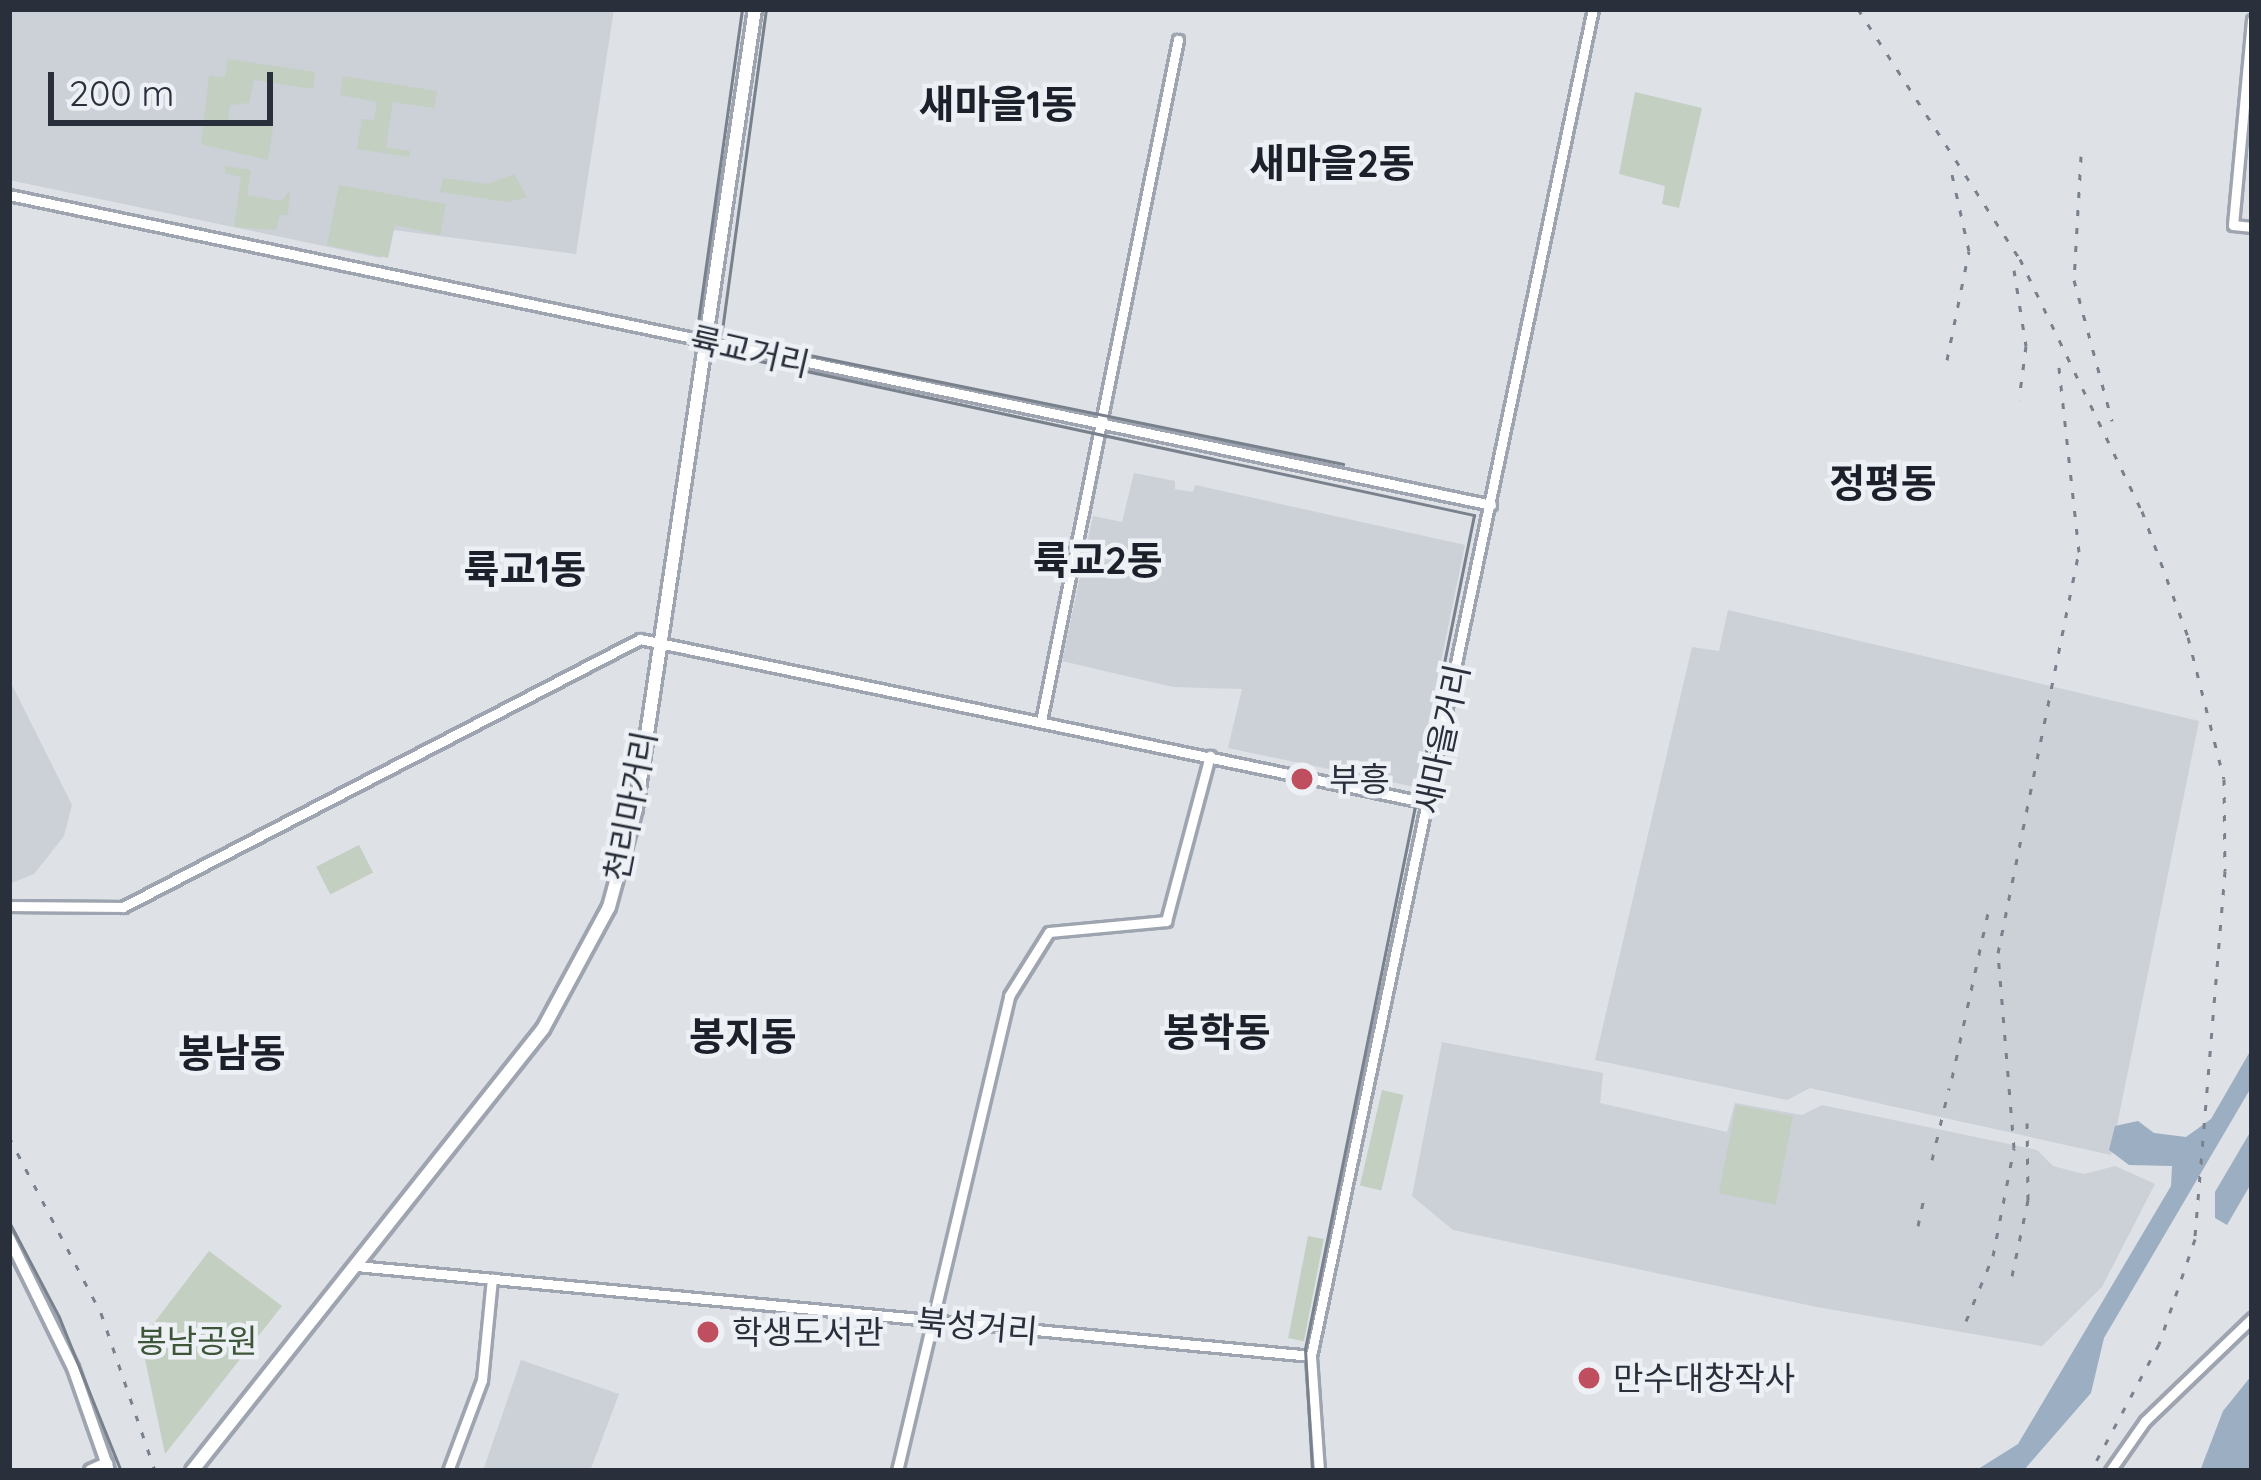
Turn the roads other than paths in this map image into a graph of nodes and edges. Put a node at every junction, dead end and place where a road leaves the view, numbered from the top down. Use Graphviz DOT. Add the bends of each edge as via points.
graph roads {
  1 [pos="755,9"];
  2 [pos="1593,9"];
  3 [pos="2252,20"];
  4 [pos="1178,40"];
  5 [pos="9,195"];
  6 [pos="2252,227"];
  7 [pos="707,342"];
  8 [pos="1106,426"];
  9 [pos="1491,505"];
  10 [pos="656,641"];
  11 [pos="1041,721"];
  12 [pos="1210,756"];
  13 [pos="1428,802"];
  14 [pos="12,906"];
  15 [pos="9,1238"];
  16 [pos="356,1265"];
  17 [pos="492,1277"];
  18 [pos="2252,1318"];
  19 [pos="932,1322"];
  20 [pos="1311,1356"];
  21 [pos="108,1467"];
  22 [pos="91,1471"];
  23 [pos="192,1471"];
  24 [pos="448,1471"];
  25 [pos="897,1471"];
  26 [pos="1319,1471"];
  27 [pos="2110,1471"];
  1 -- 7 [label="highway, 천리마거리"];
  2 -- 9 [label="street, 새마을거리"];
  3 -- 6 [label="street" via="2233,226"];
  4 -- 8 [label="street"];
  5 -- 7 [label="street, 륙교거리"];
  7 -- 8 [label="street, 륙교거리"];
  7 -- 10 [label="highway, 천리마거리"];
  8 -- 9 [label="street, 륙교거리"];
  8 -- 11 [label="street"];
  9 -- 13 [label="street, 새마을거리"];
  10 -- 11 [label="street"];
  10 -- 14 [label="street" via="622,643 123,907"];
  10 -- 16 [label="highway, 천리마거리" via="636,808 596,940 543,1029"];
  11 -- 12 [label="street"];
  12 -- 13 [label="street"];
  12 -- 19 [label="street" via="1166,921 1049,932 1009,996"];
  13 -- 20 [label="street, 새마을거리"];
  15 -- 21 [label="main road" via="73,1367"];
  16 -- 17 [label="street, 북성거리"];
  16 -- 23 [label="highway, 천리마거리"];
  17 -- 19 [label="street, 북성거리"];
  17 -- 24 [label="street" via="482,1379"];
  18 -- 27 [label="street" via="2145,1421"];
  19 -- 20 [label="street, 북성거리"];
  19 -- 25 [label="street"];
  20 -- 26 [label="street, 새마을거리"];
  21 -- 22 [label="highway"];
}
